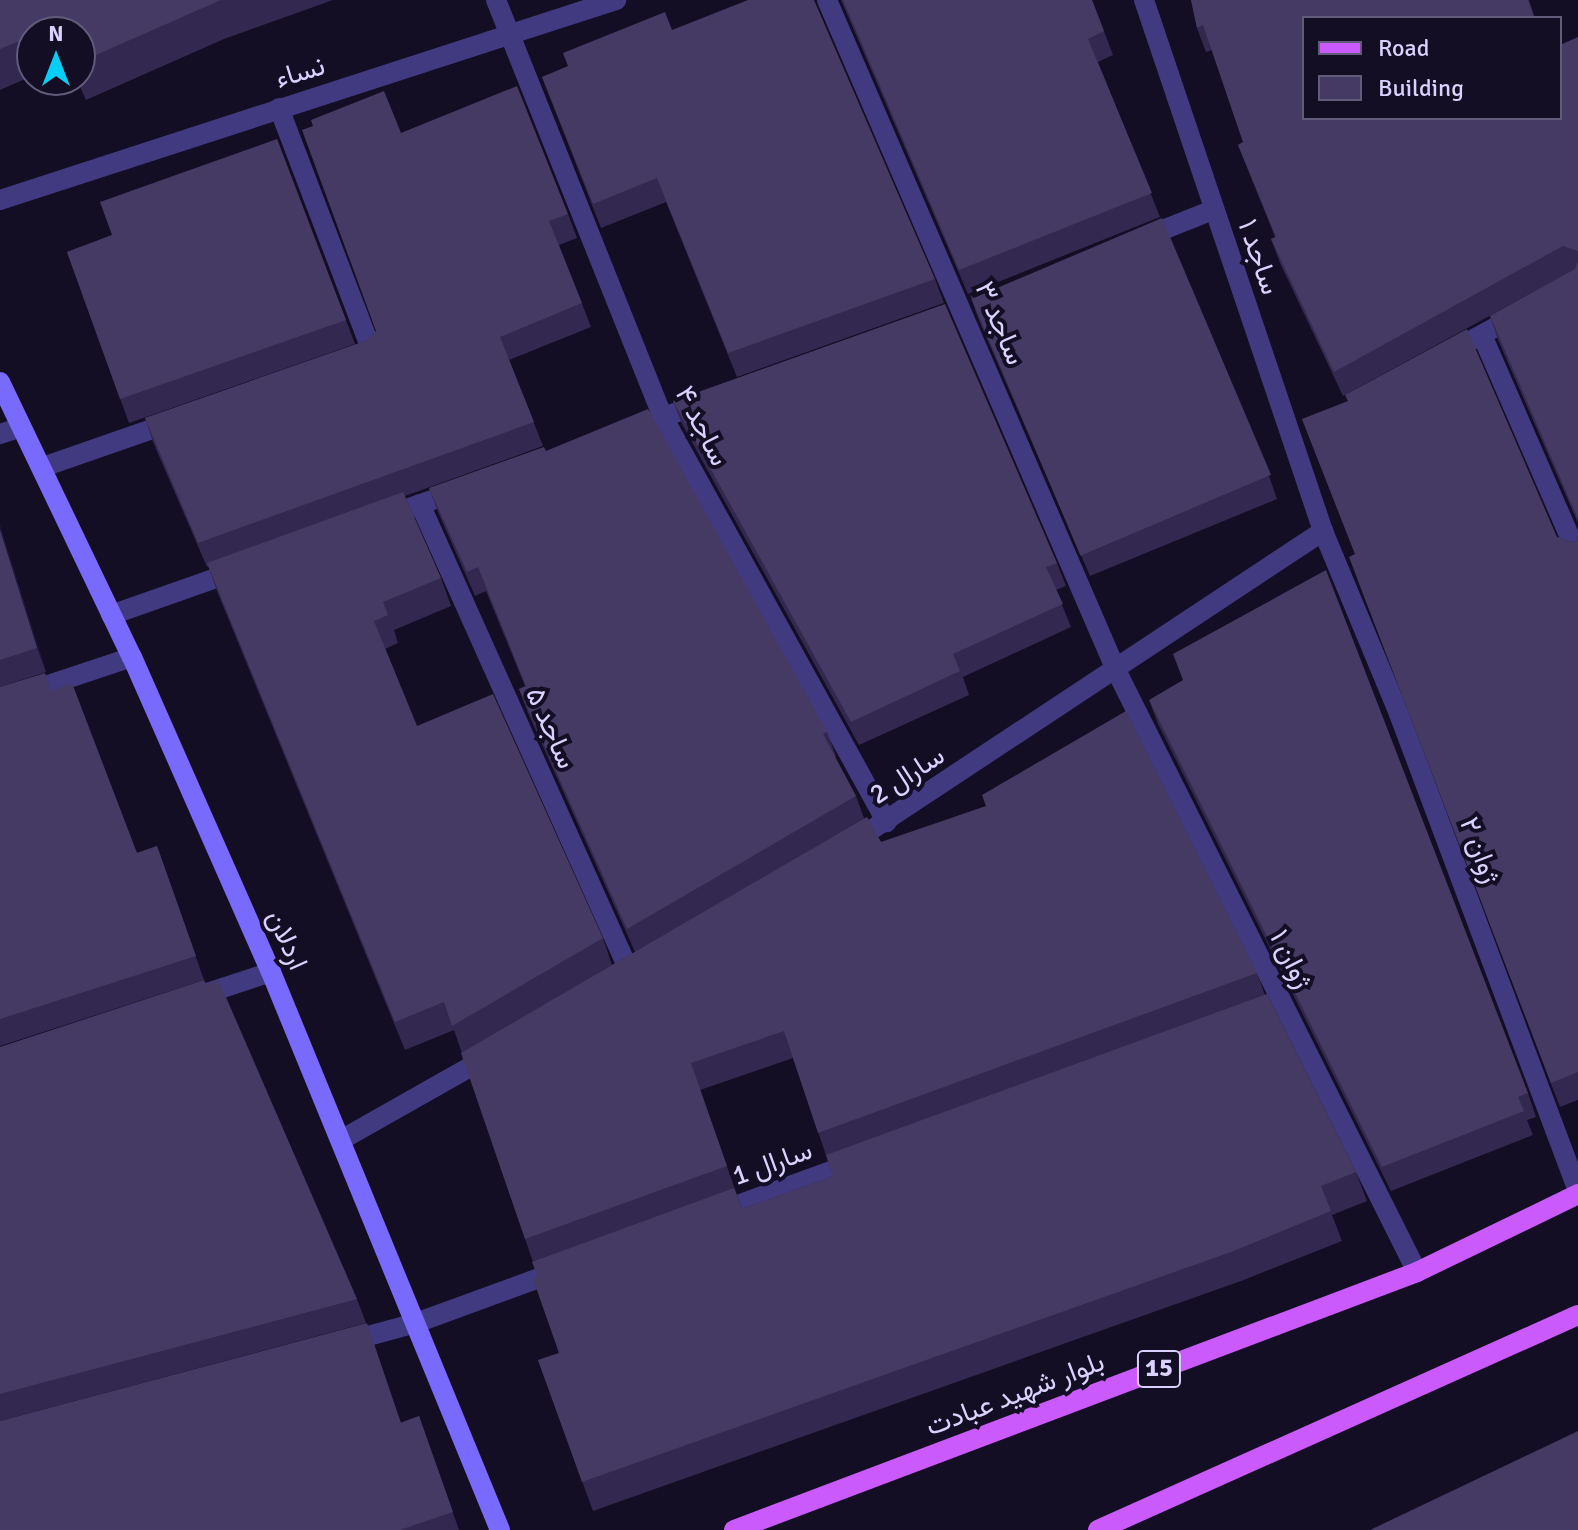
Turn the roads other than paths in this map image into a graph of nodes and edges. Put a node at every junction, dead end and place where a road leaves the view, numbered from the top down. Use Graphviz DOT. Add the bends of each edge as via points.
graph roads {
  1 [pos="496,0"];
  2 [pos="616,0"];
  3 [pos="827,0"];
  4 [pos="1144,0"];
  5 [pos="507,37"];
  6 [pos="279,108"];
  7 [pos="0,200"];
  8 [pos="1213,210"];
  9 [pos="1125,245"];
  10 [pos="1537,305"];
  11 [pos="972,306"];
  12 [pos="936,319"];
  13 [pos="1482,335"];
  14 [pos="342,362"];
  15 [pos="1427,365"];
  16 [pos="0,382"];
  17 [pos="720,397"];
  18 [pos="193,414"];
  19 [pos="663,417"];
  20 [pos="21,427"];
  21 [pos="0,434"];
  22 [pos="606,438"];
  23 [pos="43,467"];
  24 [pos="477,484"];
  25 [pos="420,504"];
  26 [pos="361,525"];
  27 [pos="1323,531"];
  28 [pos="1578,556"];
  29 [pos="258,562"];
  30 [pos="111,615"];
  31 [pos="132,657"];
  32 [pos="1116,670"];
  33 [pos="0,701"];
  34 [pos="887,822"];
  35 [pos="833,854"];
  36 [pos="271,972"];
  37 [pos="631,975"];
  38 [pos="180,1001"];
  39 [pos="507,1046"];
  40 [pos="341,1140"];
  41 [pos="880,1153"];
  42 [pos="1578,1192"];
  43 [pos="700,1219"];
  44 [pos="581,1263"];
  45 [pos="1417,1272"];
  46 [pos="1578,1315"];
  47 [pos="416,1323"];
  48 [pos="323,1348"];
  49 [pos="500,1530"];
  50 [pos="734,1530"];
  51 [pos="1098,1530"];
  1 -- 5 [label="street, ساجد ۴"];
  2 -- 5 [label="street, نساء"];
  3 -- 11 [label="street, ساجد ۳"];
  4 -- 8 [label="street, ساجد ۱"];
  5 -- 6 [label="street, نساء"];
  5 -- 19 [label="street, ساجد ۴"];
  6 -- 7 [label="street, نساء"];
  6 -- 14 [label="street" via="372,352"];
  8 -- 9 [label="street"];
  8 -- 27 [label="street, ساجد ۱" via="1298,435"];
  10 -- 13 [label="street"];
  11 -- 12 [label="street"];
  11 -- 32 [label="street, ساجد ۳"];
  13 -- 15 [label="street"];
  13 -- 28 [label="street"];
  16 -- 20 [label="street, اردلان"];
  17 -- 19 [label="street"];
  18 -- 23 [label="street"];
  19 -- 22 [label="street"];
  19 -- 34 [label="street, ساجد ۴"];
  20 -- 21 [label="street"];
  20 -- 23 [label="street, اردلان"];
  23 -- 30 [label="street, اردلان"];
  24 -- 25 [label="street"];
  25 -- 26 [label="street"];
  25 -- 37 [label="street, ساجد ۵"];
  27 -- 32 [label="street, سارال 2"];
  27 -- 42 [label="street, ژوان ۲" via="1399,714"];
  29 -- 30 [label="street"];
  30 -- 31 [label="street, اردلان"];
  31 -- 33 [label="street"];
  31 -- 36 [label="street, اردلان"];
  32 -- 34 [label="street, سارال 2"];
  32 -- 45 [label="street, ژوان ۱" via="1276,1010"];
  34 -- 35 [label="street, سارال 2"];
  36 -- 38 [label="street"];
  36 -- 40 [label="street, اردلان"];
  39 -- 40 [label="street"];
  40 -- 47 [label="street, اردلان"];
  41 -- 43 [label="street, سارال 1"];
  42 -- 45 [label="main road, بلوار شهید عبادت / 15"];
  44 -- 47 [label="street"];
  45 -- 50 [label="main road, بلوار شهید عبادت / 15"];
  46 -- 51 [label="main road"];
  47 -- 48 [label="street"];
  47 -- 49 [label="street, اردلان"];
}
